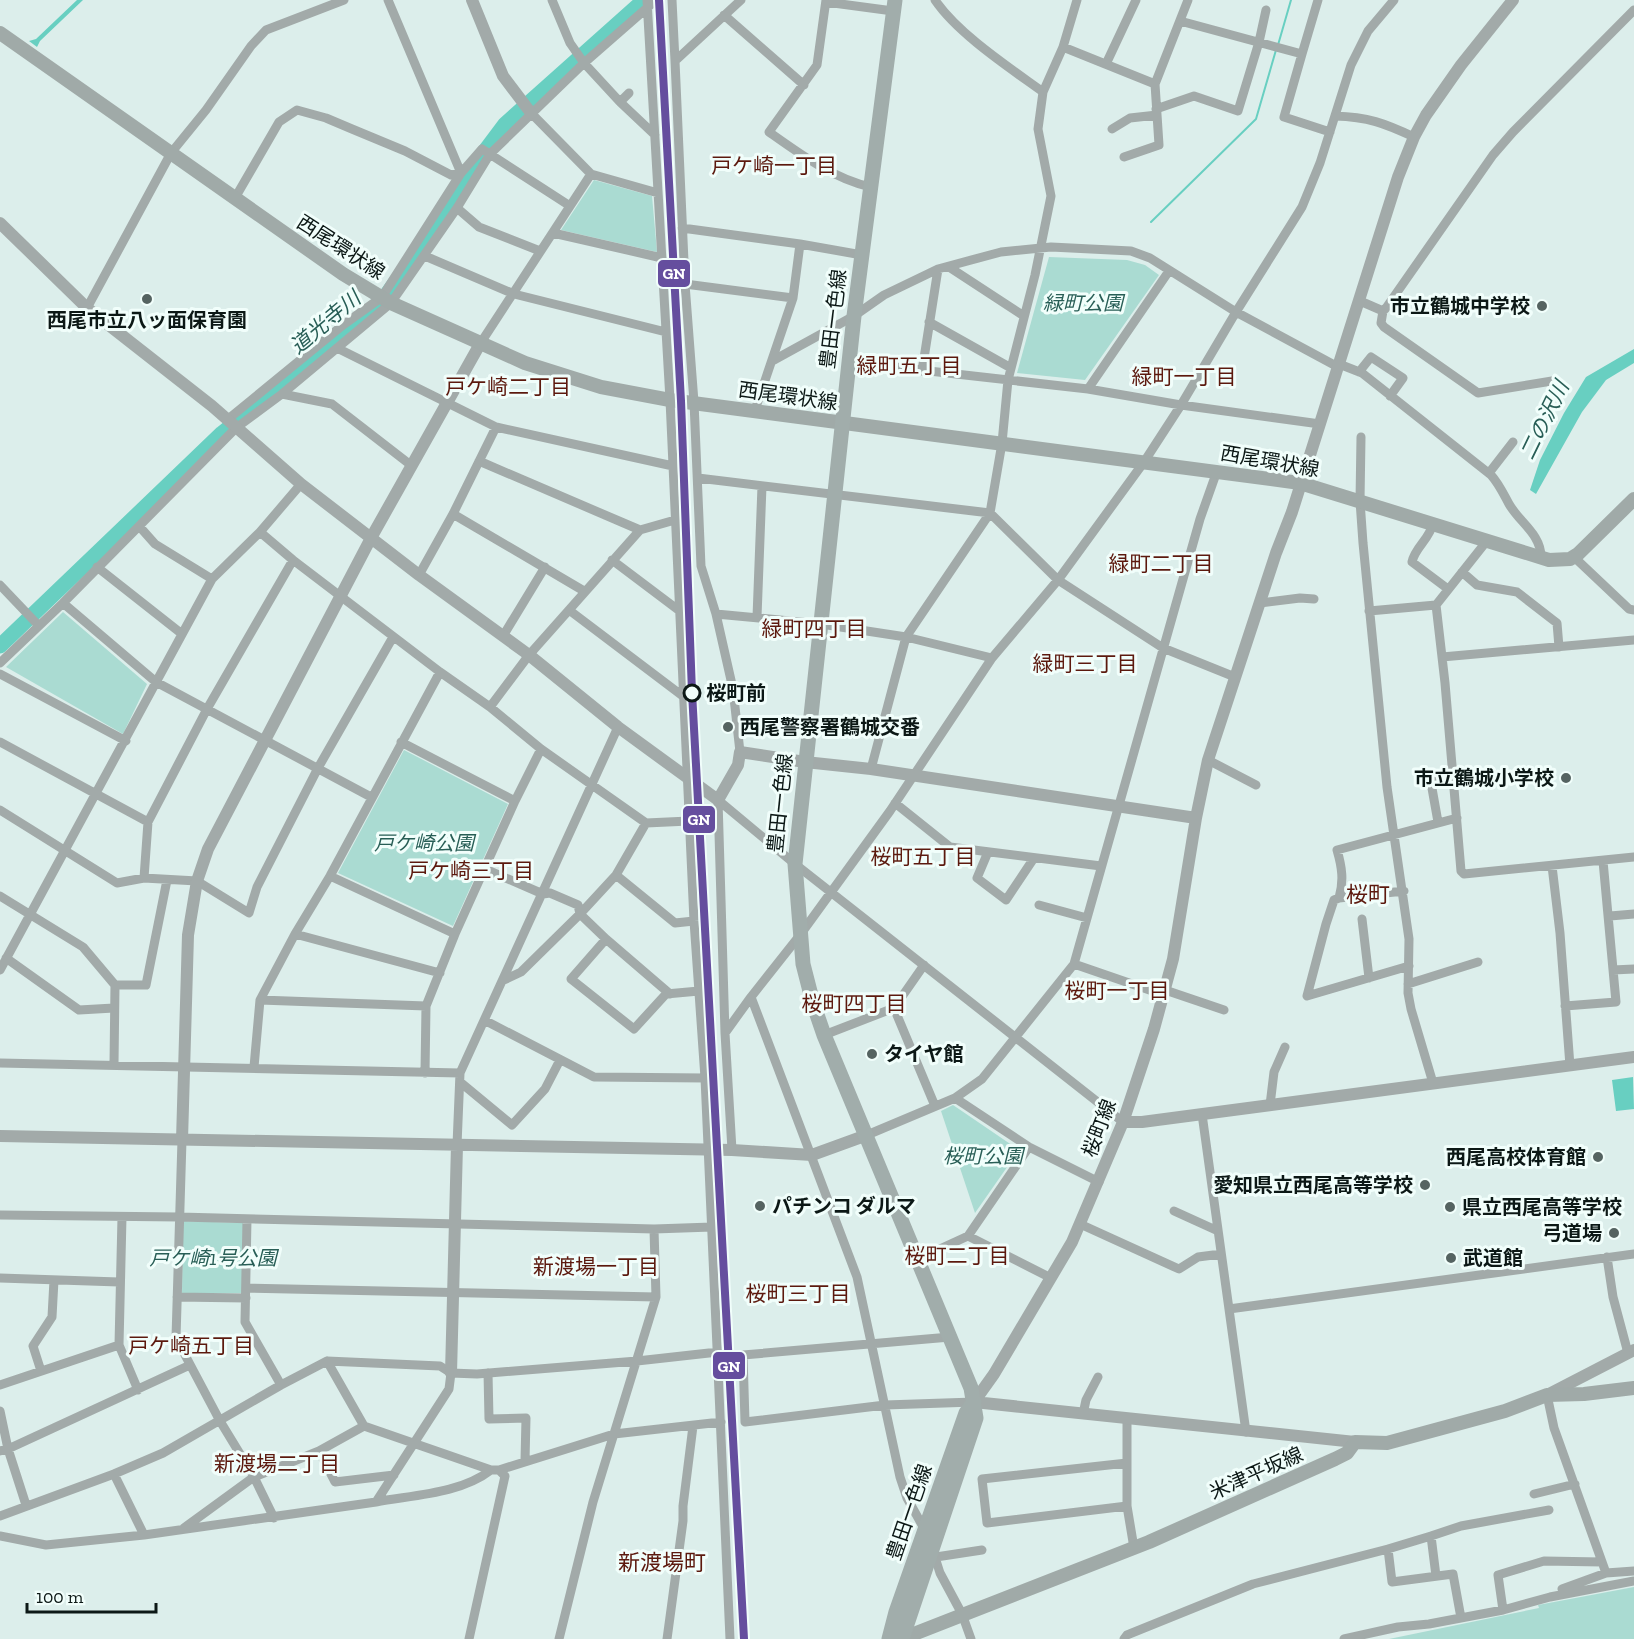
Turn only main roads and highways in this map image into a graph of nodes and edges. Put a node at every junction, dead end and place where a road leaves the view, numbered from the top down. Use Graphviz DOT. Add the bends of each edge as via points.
graph roads {
  1 [pos="894,6"];
  2 [pos="0,33"];
  3 [pos="842,423"];
  4 [pos="1634,500"];
  5 [pos="1634,1388"];
  6 [pos="974,1402"];
  7 [pos="889,1639"];
  8 [pos="901,1639"];
  1 -- 3 [label="main road, 豊田一色線"];
  2 -- 3 [label="main road, 西尾環状線" via="343,274 387,300 480,344 601,387"];
  3 -- 4 [label="main road, 西尾環状線" via="1300,483 1559,561 1584,550"];
  3 -- 6 [label="main road, 豊田一色線" via="795,864 800,935 806,974 824,1035"];
  5 -- 8 [label="main road, 米津平坂線" via="1547,1395 1505,1411 1387,1443 1355,1442 1347,1454 1134,1548"];
  6 -- 7 [label="main road, 豊田一色線" via="966,1413"];
  6 -- 8 [label="main road, 豊田一色線" via="976,1419 934,1552"];
}
